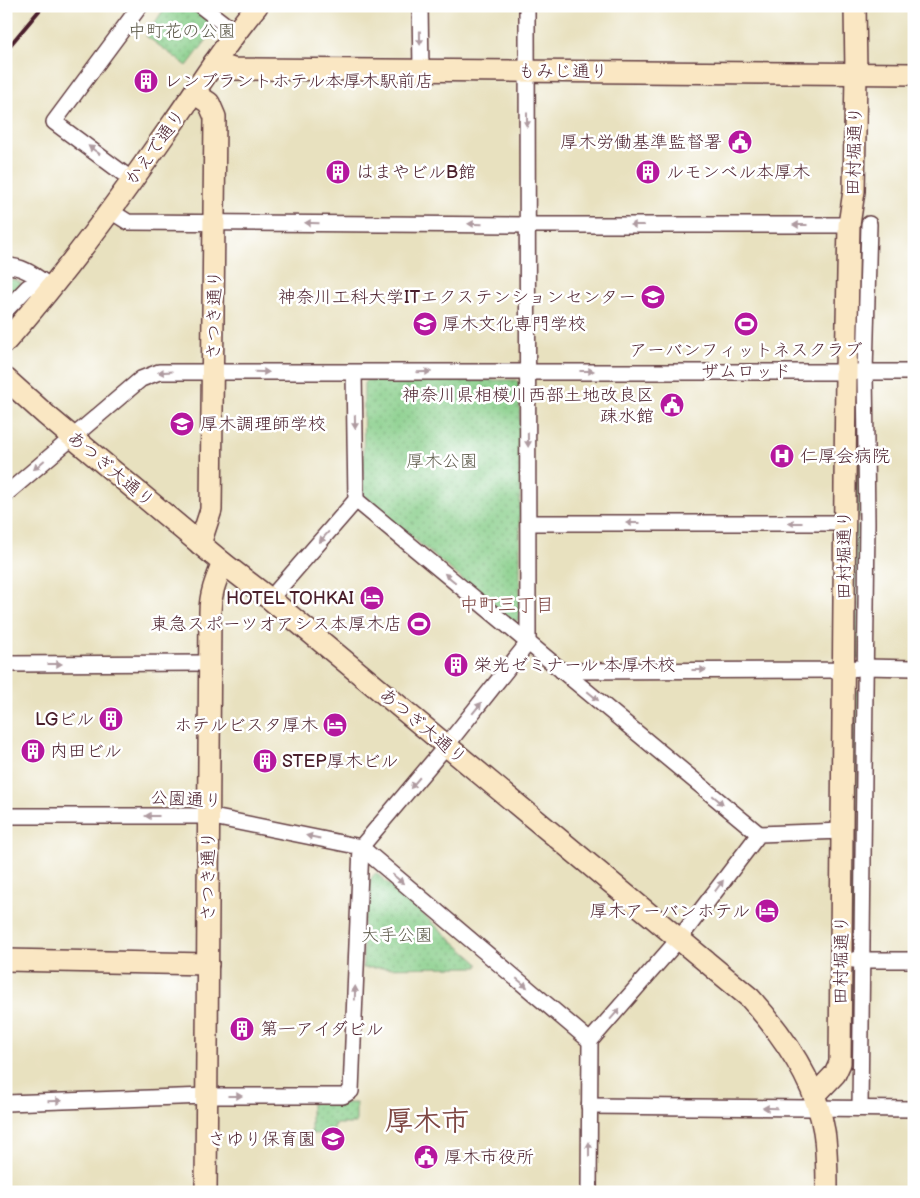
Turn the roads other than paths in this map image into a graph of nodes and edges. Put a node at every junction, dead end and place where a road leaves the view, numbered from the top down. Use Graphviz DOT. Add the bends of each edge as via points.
graph roads {
  1 [pos="140,6"];
  2 [pos="201,6"];
  3 [pos="257,6"];
  4 [pos="420,6"];
  5 [pos="527,6"];
  6 [pos="855,6"];
  7 [pos="236,32"];
  8 [pos="214,63"];
  9 [pos="421,70"];
  10 [pos="527,71"];
  11 [pos="856,73"];
  12 [pos="914,74"];
  13 [pos="194,93"];
  14 [pos="132,180"];
  15 [pos="109,210"];
  16 [pos="215,222"];
  17 [pos="859,224"];
  18 [pos="527,225"];
  19 [pos="6,266"];
  20 [pos="48,291"];
  21 [pos="6,310"];
  22 [pos="6,341"];
  23 [pos="213,371"];
  24 [pos="527,371"];
  25 [pos="855,372"];
  26 [pos="914,372"];
  27 [pos="354,373"];
  28 [pos="6,379"];
  29 [pos="73,437"];
  30 [pos="6,494"];
  31 [pos="356,500"];
  32 [pos="529,523"];
  33 [pos="844,523"];
  34 [pos="200,544"];
  35 [pos="223,563"];
  36 [pos="270,599"];
  37 [pos="528,643"];
  38 [pos="209,663"];
  39 [pos="6,664"];
  40 [pos="914,668"];
  41 [pos="854,669"];
  42 [pos="562,670"];
  43 [pos="446,746"];
  44 [pos="6,816"];
  45 [pos="208,816"];
  46 [pos="843,831"];
  47 [pos="759,834"];
  48 [pos="360,847"];
  49 [pos="679,939"];
  50 [pos="6,960"];
  51 [pos="851,960"];
  52 [pos="914,960"];
  53 [pos="208,964"];
  54 [pos="590,1041"];
  55 [pos="207,1096"];
  56 [pos="817,1102"];
  57 [pos="6,1103"];
  58 [pos="589,1106"];
  59 [pos="860,1108"];
  60 [pos="914,1109"];
  61 [pos="206,1192"];
  62 [pos="589,1192"];
  63 [pos="827,1192"];
  14 -- 1 [label="street, one-way" via="54,122"];
  2 -- 7 [label="street"];
  3 -- 7 [label="street, かえで通り"];
  4 -- 9 [label="street, one-way"];
  5 -- 10 [label="street"];
  6 -- 11 [label="street, 田村堀通り"];
  7 -- 8 [label="street, かえで通り"];
  8 -- 9 [label="street, もみじ通り" via="233,69"];
  8 -- 13 [label="street, かえで通り"];
  9 -- 10 [label="street, もみじ通り"];
  10 -- 11 [label="street, もみじ通り"];
  10 -- 18 [label="street, one-way"];
  11 -- 12 [label="street, もみじ通り"];
  11 -- 17 [label="street, 田村堀通り" via="854,191"];
  13 -- 14 [label="street, かえで通り"];
  13 -- 16 [label="street, さつき通り" via="209,103 215,117"];
  14 -- 15 [label="street, かえで通り"];
  15 -- 16 [label="street" via="128,222"];
  15 -- 20 [label="street, かえで通り"];
  18 -- 16 [label="street, one-way"];
  16 -- 23 [label="street, さつき通り"];
  17 -- 18 [label="street, one-way"];
  17 -- 25 [label="street, 田村堀通り"];
  18 -- 24 [label="street"];
  19 -- 20 [label="street" via="26,269"];
  20 -- 21 [label="street" via="28,287"];
  20 -- 22 [label="street, かえで通り"];
  23 -- 27 [label="street, one-way"];
  23 -- 29 [label="street, one-way" via="159,372 141,379"];
  23 -- 34 [label="street, さつき通り" via="211,510"];
  24 -- 25 [label="street, one-way"];
  27 -- 24 [label="street, one-way"];
  24 -- 32 [label="street, one-way"];
  25 -- 26 [label="street"];
  25 -- 33 [label="street, 田村堀通り"];
  25 -- 41 [label="street" via="866,523"];
  27 -- 31 [label="street, one-way"];
  28 -- 29 [label="street, あつぎ大通り"];
  29 -- 30 [label="street, one-way"];
  29 -- 34 [label="street, あつぎ大通り"];
  31 -- 36 [label="street, one-way"];
  37 -- 31 [label="street, one-way"];
  33 -- 32 [label="street, one-way"];
  32 -- 37 [label="street"];
  33 -- 41 [label="street, 田村堀通り"];
  34 -- 35 [label="street, あつぎ大通り"];
  35 -- 36 [label="street, あつぎ大通り"];
  35 -- 38 [label="street, さつき通り" via="210,599"];
  36 -- 43 [label="street, あつぎ大通り"];
  37 -- 42 [label="street"];
  43 -- 37 [label="street, one-way"];
  39 -- 38 [label="street, one-way"];
  38 -- 45 [label="street, さつき通り"];
  40 -- 41 [label="street"];
  42 -- 41 [label="street, one-way"];
  41 -- 46 [label="street, 田村堀通り"];
  41 -- 51 [label="street"];
  42 -- 47 [label="street, one-way"];
  43 -- 48 [label="street, one-way"];
  43 -- 49 [label="street, あつぎ大通り"];
  45 -- 44 [label="street, 公園通り, one-way"];
  48 -- 45 [label="street, 公園通り, one-way"];
  45 -- 53 [label="street, さつき通り"];
  46 -- 47 [label="street"];
  46 -- 51 [label="street, 田村堀通り"];
  49 -- 47 [label="street, one-way"];
  48 -- 54 [label="street, one-way"];
  55 -- 48 [label="street, one-way" via="343,1096 350,1091"];
  54 -- 49 [label="street, one-way"];
  49 -- 56 [label="street, あつぎ大通り" via="750,998 770,1021"];
  50 -- 53 [label="street"];
  51 -- 52 [label="street"];
  51 -- 56 [label="street, 田村堀通り" via="840,1063"];
  51 -- 59 [label="street"];
  53 -- 55 [label="street, さつき通り"];
  54 -- 58 [label="street"];
  57 -- 55 [label="street, one-way"];
  55 -- 61 [label="street, さつき通り"];
  56 -- 58 [label="street, one-way"];
  56 -- 59 [label="street"];
  56 -- 63 [label="street, あつぎ大通り" via="824,1131"];
  62 -- 58 [label="street, one-way"];
  59 -- 60 [label="street"];
}
